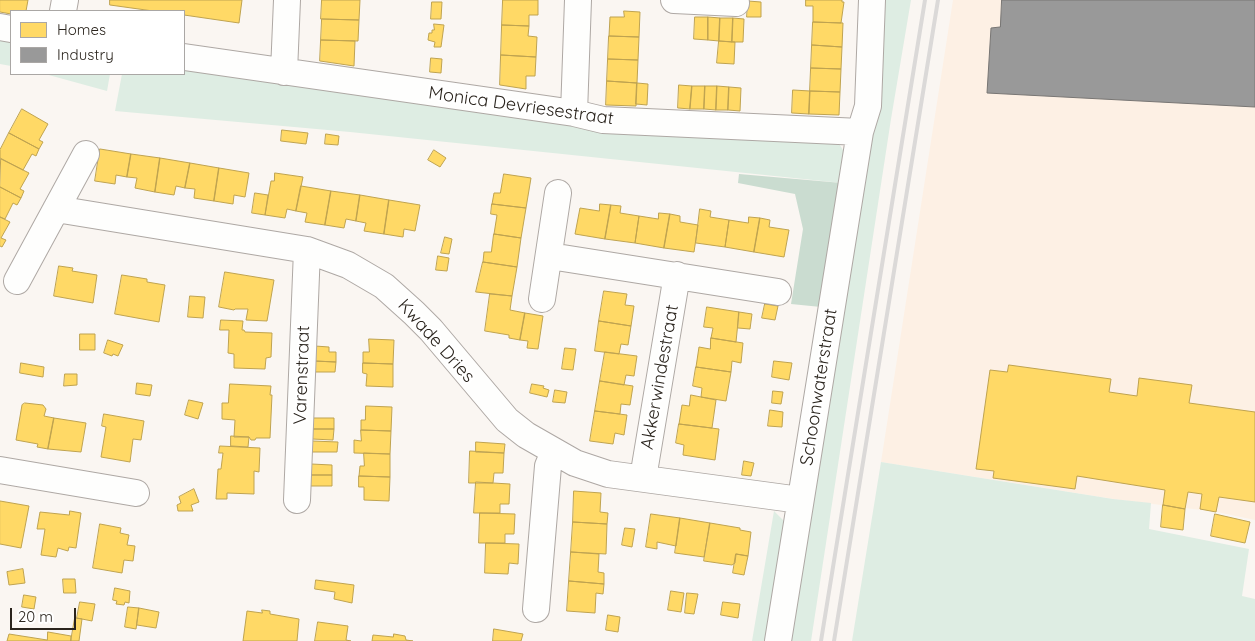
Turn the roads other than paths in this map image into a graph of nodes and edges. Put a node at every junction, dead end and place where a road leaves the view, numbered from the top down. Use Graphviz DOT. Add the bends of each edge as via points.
graph roads {
  1 [pos="287,0"];
  2 [pos="578,0"];
  3 [pos="674,0"];
  4 [pos="872,0"];
  5 [pos="736,3"];
  6 [pos="185,57"];
  7 [pos="284,72"];
  8 [pos="574,113"];
  9 [pos="860,132"];
  10 [pos="86,154"];
  11 [pos="558,193"];
  12 [pos="56,209"];
  13 [pos="307,250"];
  14 [pos="550,256"];
  15 [pos="677,275"];
  16 [pos="18,281"];
  17 [pos="778,292"];
  18 [pos="542,299"];
  19 [pos="554,452"];
  20 [pos="0,470"];
  21 [pos="643,478"];
  22 [pos="136,493"];
  23 [pos="297,500"];
  24 [pos="800,500"];
  25 [pos="536,609"];
  26 [pos="778,641"];
  1 -- 7 [label="street"];
  2 -- 8 [label="street"];
  3 -- 5 [label="street"];
  4 -- 9 [label="street, Schoonwaterstraat" via="868,106"];
  6 -- 7 [label="street, Monica Devriesestraat"];
  7 -- 8 [label="street, Monica Devriesestraat"];
  8 -- 9 [label="street, Monica Devriesestraat" via="603,120"];
  9 -- 24 [label="street, Schoonwaterstraat"];
  10 -- 12 [label="street"];
  11 -- 14 [label="street"];
  12 -- 13 [label="street, Kwade Dries"];
  12 -- 16 [label="street"];
  13 -- 19 [label="street, Kwade Dries" via="348,265 384,286 431,330 507,420"];
  13 -- 23 [label="street, Varenstraat"];
  14 -- 15 [label="street"];
  14 -- 18 [label="street"];
  15 -- 17 [label="street"];
  15 -- 21 [label="street, Akkerwindestraat"];
  19 -- 21 [label="street, Kwade Dries" via="608,474"];
  19 -- 25 [label="street" via="548,466"];
  20 -- 22 [label="street"];
  21 -- 24 [label="street, Kwade Dries"];
  24 -- 26 [label="street, Schoonwaterstraat"];
}
